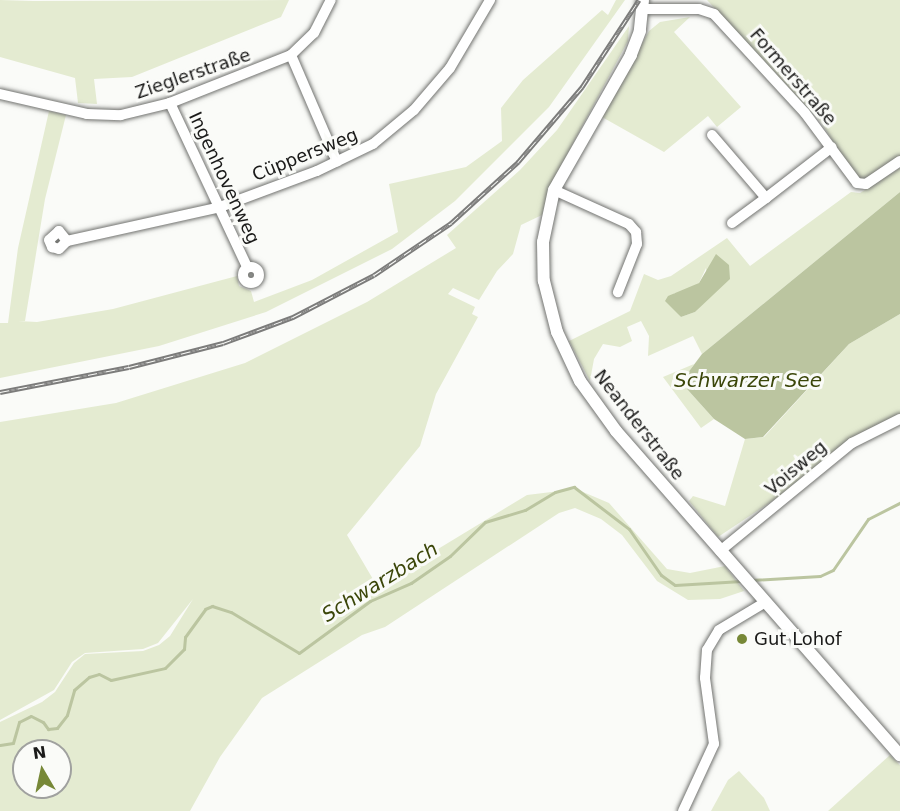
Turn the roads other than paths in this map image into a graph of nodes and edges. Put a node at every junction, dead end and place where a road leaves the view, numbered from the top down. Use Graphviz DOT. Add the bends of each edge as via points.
graph roads {
  1 [pos="331,0"];
  2 [pos="490,0"];
  3 [pos="643,4"];
  4 [pos="291,55"];
  5 [pos="0,94"];
  6 [pos="170,104"];
  7 [pos="712,135"];
  8 [pos="832,147"];
  9 [pos="900,161"];
  10 [pos="337,162"];
  11 [pos="554,190"];
  12 [pos="766,198"];
  13 [pos="220,207"];
  14 [pos="732,223"];
  15 [pos="67,241"];
  16 [pos="247,267"];
  17 [pos="618,292"];
  18 [pos="900,419"];
  19 [pos="720,551"];
  20 [pos="764,603"];
  21 [pos="900,755"];
  22 [pos="683,811"];
  1 -- 4 [label="street, Zieglerstraße" via="314,33"];
  2 -- 10 [label="street, Cüppersweg" via="450,68 414,110 373,144"];
  3 -- 8 [label="street, Formerstraße" via="714,14"];
  3 -- 11 [label="street, Neanderstraße" via="631,55"];
  4 -- 6 [label="street, Zieglerstraße"];
  4 -- 10 [label="street"];
  5 -- 6 [label="street, Zieglerstraße" via="87,114 121,115"];
  6 -- 13 [label="street, Ingenhovenweg"];
  7 -- 12 [label="street"];
  8 -- 9 [label="street, Formerstraße" via="852,179 861,185"];
  8 -- 12 [label="street"];
  10 -- 13 [label="street, Cüppersweg"];
  11 -- 17 [label="street" via="629,224 636,232 636,249"];
  11 -- 19 [label="street, Neanderstraße" via="543,242 544,281 568,357 616,431"];
  12 -- 14 [label="street"];
  13 -- 15 [label="street, Cüppersweg"];
  13 -- 16 [label="street, Ingenhovenweg"];
  18 -- 19 [label="street, Voisweg" via="852,443"];
  19 -- 20 [label="street, Neanderstraße"];
  20 -- 21 [label="street, Neanderstraße"];
  20 -- 22 [label="street" via="718,630 707,650 705,678 714,744"];
}
